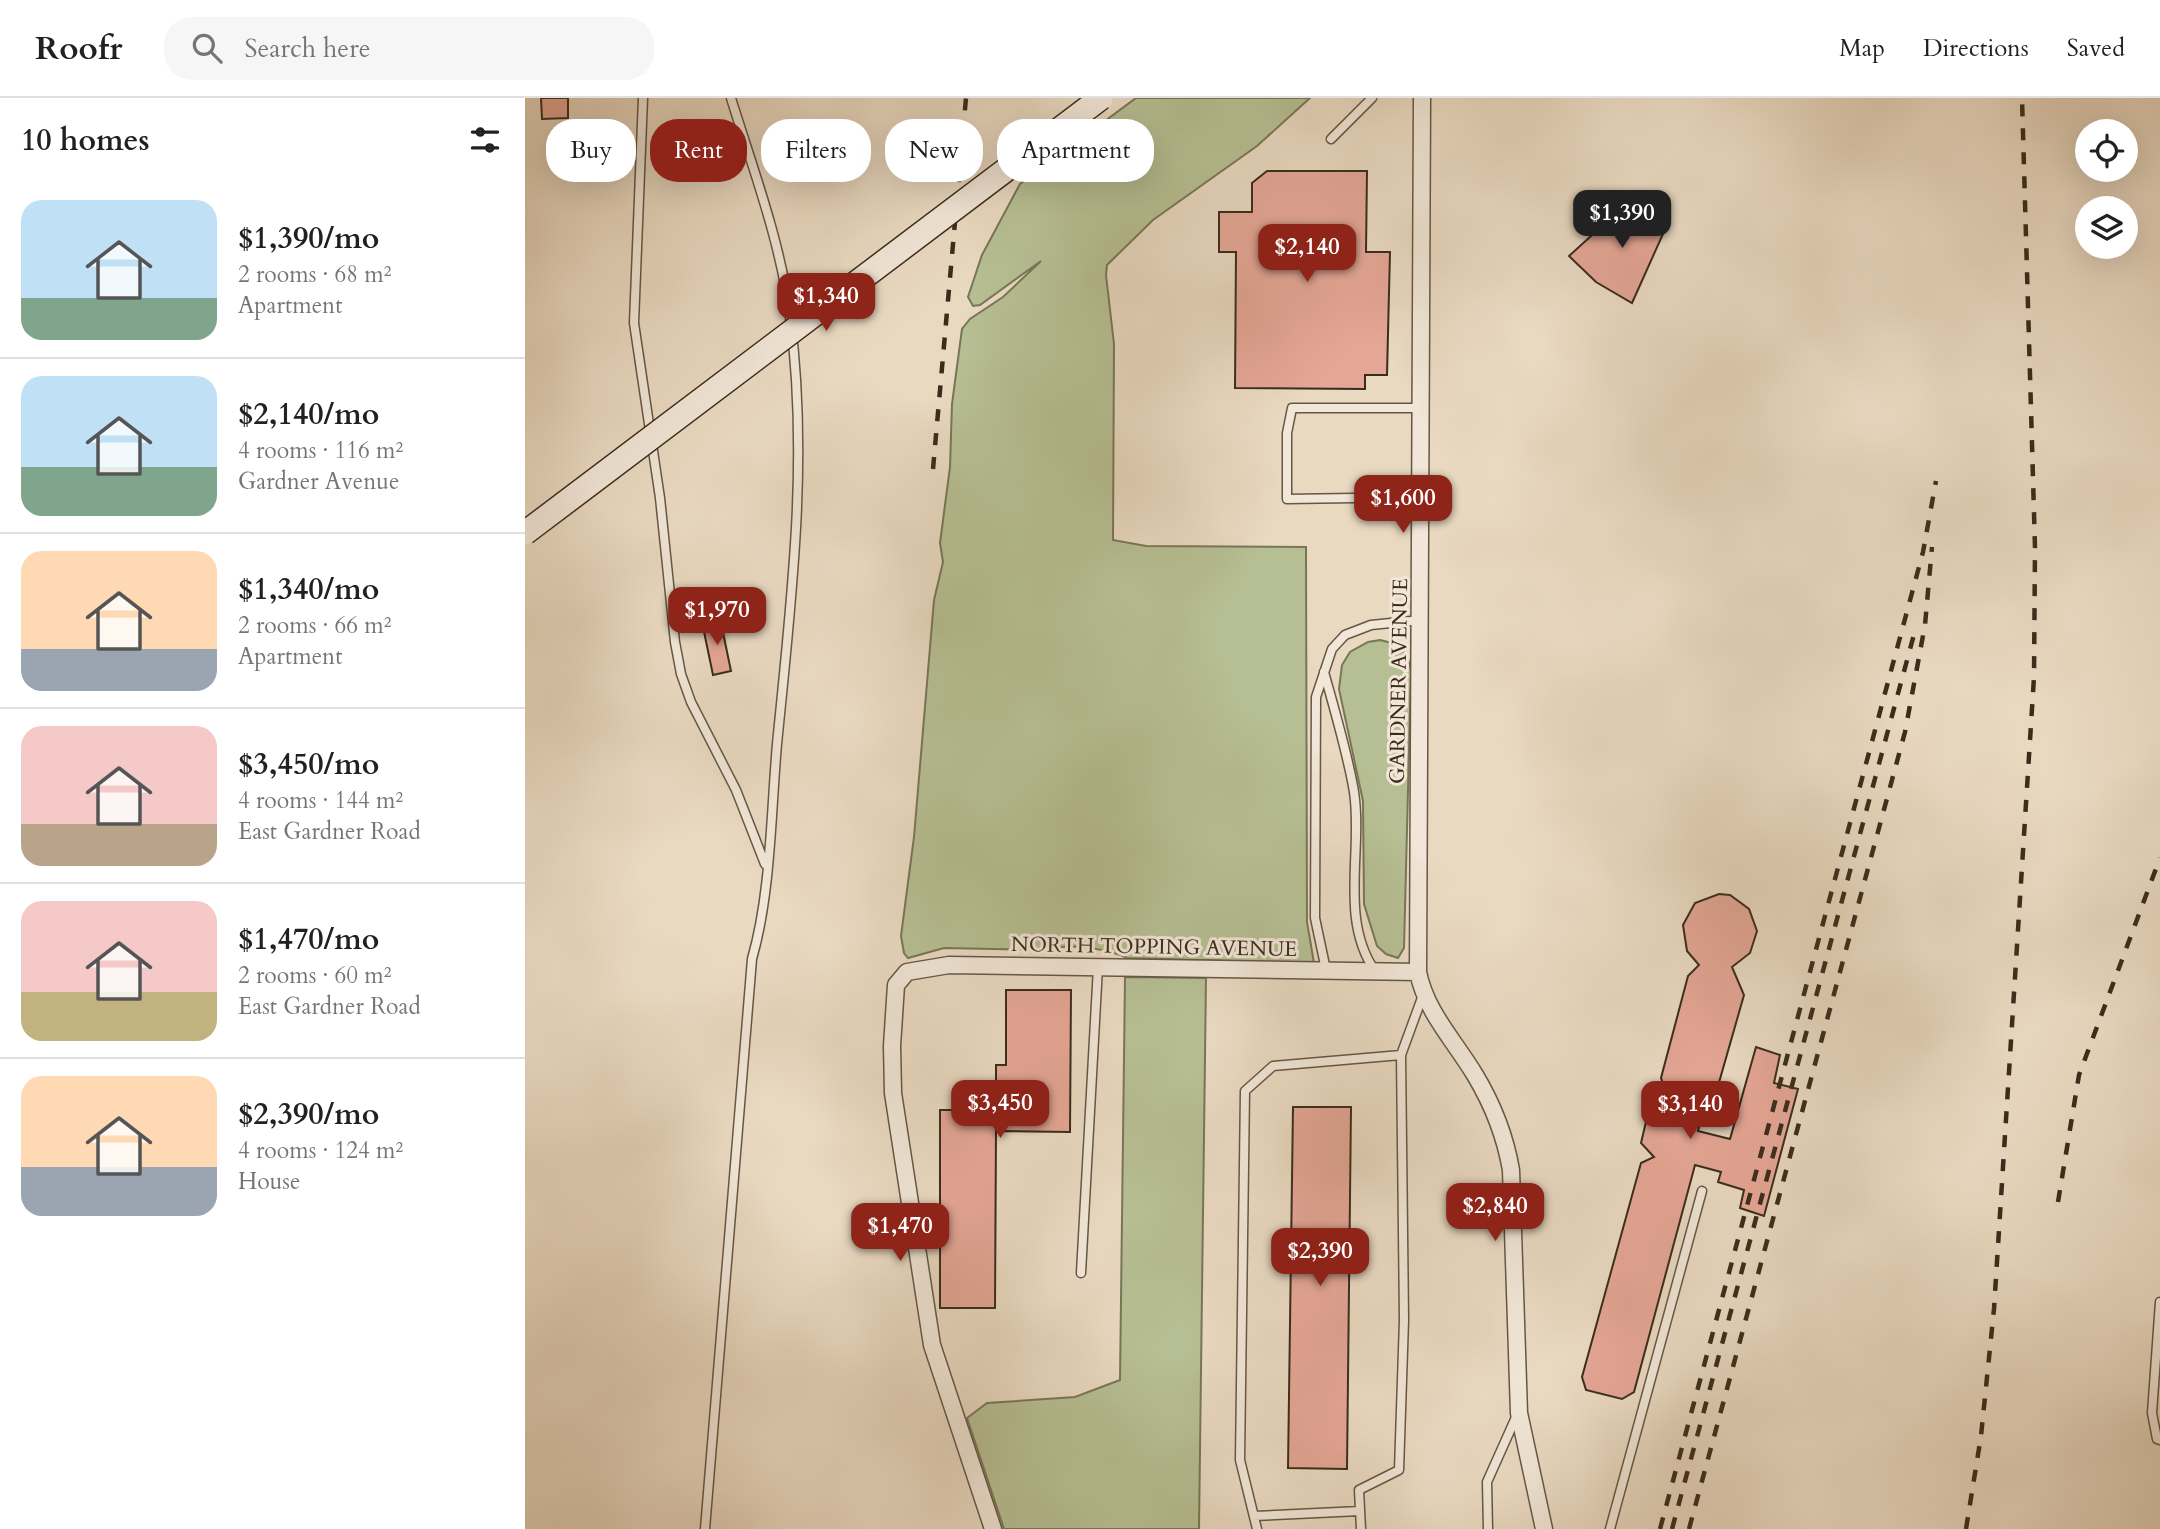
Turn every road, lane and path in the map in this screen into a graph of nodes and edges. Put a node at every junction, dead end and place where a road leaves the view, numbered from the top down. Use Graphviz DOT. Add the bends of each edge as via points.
graph roads {
  1 [pos="643,98"];
  2 [pos="731,98"];
  3 [pos="1101,98"];
  4 [pos="1372,98"];
  5 [pos="1422,98"];
  6 [pos="1331,139"];
  7 [pos="1423,408"];
  8 [pos="1422,497"];
  9 [pos="525,533"];
  10 [pos="1421,620"];
  11 [pos="1324,672"];
  12 [pos="766,865"];
  13 [pos="1098,967"];
  14 [pos="1325,970"];
  15 [pos="1375,971"];
  16 [pos="1418,972"];
  17 [pos="1423,995"];
  18 [pos="1401,1055"];
  19 [pos="1702,1191"];
  20 [pos="1081,1273"];
  21 [pos="2160,1302"];
  22 [pos="1518,1413"];
  23 [pos="2160,1440"];
  24 [pos="1360,1511"];
  25 [pos="1254,1516"];
  26 [pos="705,1529"];
  27 [pos="993,1529"];
  28 [pos="1257,1529"];
  29 [pos="1361,1529"];
  30 [pos="1487,1529"];
  31 [pos="1544,1529"];
  32 [pos="1610,1529"];
  1 -- 12 [label="lane" via="635,323 675,642 691,702 736,790"];
  2 -- 12 [label="lane" via="783,280 799,410 794,572"];
  3 -- 9 [label="main road, bridge"];
  4 -- 6 [label="lane"];
  5 -- 7 [label="street, GARDNER AVENUE"];
  7 -- 8 [label="street, GARDNER AVENUE"];
  7 -- 8 [label="lane" via="1292,408 1287,433 1287,499"];
  8 -- 10 [label="street, GARDNER AVENUE"];
  10 -- 11 [label="lane" via="1353,630 1332,649"];
  10 -- 16 [label="street, GARDNER AVENUE"];
  11 -- 14 [label="lane" via="1316,696 1315,918"];
  11 -- 15 [label="lane" via="1353,790 1357,932"];
  12 -- 26 [label="lane" via="752,958"];
  13 -- 14 [label="street, NORTH TOPPING AVENUE"];
  13 -- 20 [label="lane"];
  13 -- 27 [label="street, NORTH TOPPING AVENUE" via="923,967 907,972 896,985 893,1093 925,1313"];
  14 -- 15 [label="street, NORTH TOPPING AVENUE"];
  15 -- 16 [label="street, NORTH TOPPING AVENUE"];
  16 -- 17 [label="street, GARDNER AVENUE"];
  17 -- 18 [label="lane"];
  17 -- 22 [label="street" via="1474,1074 1506,1142 1511,1170"];
  18 -- 24 [label="lane" via="1404,1320 1399,1470 1359,1490"];
  18 -- 25 [label="lane" via="1273,1066 1245,1091 1240,1460"];
  19 -- 32 [label="lane"];
  21 -- 23 [label="lane" via="2151,1413"];
  22 -- 30 [label="lane" via="1487,1482"];
  22 -- 31 [label="street"];
  24 -- 25 [label="lane"];
  24 -- 29 [label="lane"];
  25 -- 28 [label="lane"];
}
